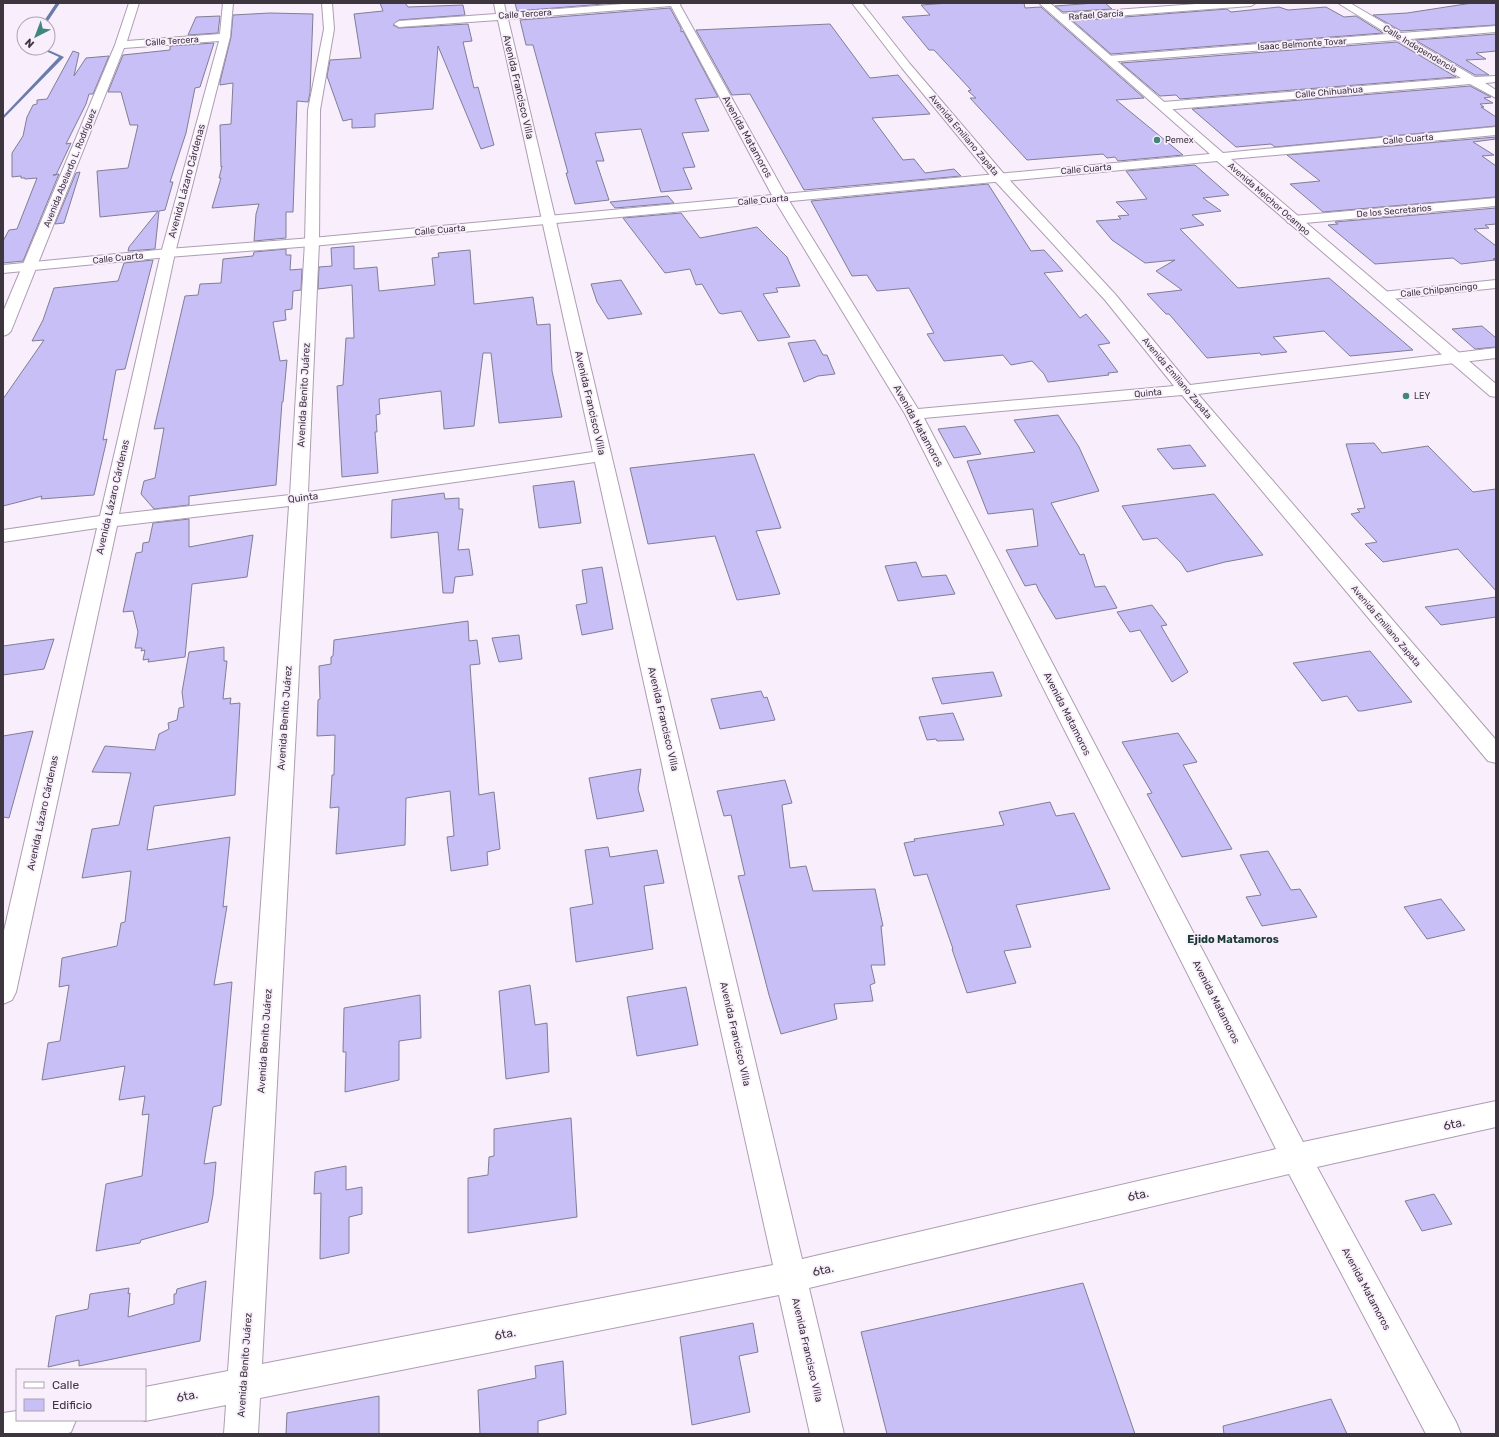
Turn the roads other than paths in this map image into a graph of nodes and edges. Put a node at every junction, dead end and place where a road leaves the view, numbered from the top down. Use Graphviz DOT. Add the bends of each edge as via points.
graph roads {
  1 [pos="134,3"];
  2 [pos="228,3"];
  3 [pos="326,3"];
  4 [pos="675,3"];
  5 [pos="857,3"];
  6 [pos="1044,3"];
  7 [pos="1251,3"];
  8 [pos="1343,3"];
  9 [pos="500,10"];
  10 [pos="1060,17"];
  11 [pos="398,24"];
  12 [pos="1496,28"];
  13 [pos="1398,36"];
  14 [pos="224,37"];
  15 [pos="120,44"];
  16 [pos="1108,59"];
  17 [pos="1496,79"];
  18 [pos="1471,81"];
  19 [pos="1496,95"];
  20 [pos="1163,106"];
  21 [pos="1496,132"];
  22 [pos="1220,156"];
  23 [pos="999,177"];
  24 [pos="781,199"];
  25 [pos="1496,202"];
  26 [pos="548,220"];
  27 [pos="1293,220"];
  28 [pos="312,242"];
  29 [pos="168,252"];
  30 [pos="30,267"];
  31 [pos="3,269"];
  32 [pos="1496,284"];
  33 [pos="1382,296"];
  34 [pos="3,331"];
  35 [pos="1496,353"];
  36 [pos="1454,358"];
  37 [pos="1186,390"];
  38 [pos="1496,392"];
  39 [pos="913,414"];
  40 [pos="603,456"];
  41 [pos="299,499"];
  42 [pos="107,521"];
  43 [pos="3,536"];
  44 [pos="1496,755"];
  45 [pos="3,992"];
  46 [pos="1496,1114"];
  47 [pos="1296,1158"];
  48 [pos="791,1278"];
  49 [pos="244,1386"];
  50 [pos="146,1404"];
  51 [pos="53,1421"];
  52 [pos="3,1430"];
  53 [pos="241,1434"];
  54 [pos="827,1434"];
  55 [pos="1444,1434"];
  1 -- 15 [label="street, Avenida Abelardo L. Rodríguez"];
  2 -- 14 [label="street, Avenida Lázaro Cárdenas"];
  3 -- 28 [label="street, Avenida Benito Juárez" via="329,29 314,110"];
  4 -- 9 [label="street, Calle Tercera"];
  4 -- 24 [label="street, Avenida Matamoros"];
  5 -- 23 [label="street, Avenida Emiliano Zapata"];
  6 -- 10 [label="street, Avenida Melchor Ocampo"];
  7 -- 10 [label="street, Rafael García"];
  8 -- 13 [label="street, Calle Independencia"];
  9 -- 11 [label="street, Calle Tercera"];
  9 -- 26 [label="street, Avenida Francisco Villa"];
  10 -- 16 [label="street, Avenida Melchor Ocampo"];
  12 -- 13 [label="street, Isaac Belmonte Tovar"];
  13 -- 16 [label="street, Isaac Belmonte Tovar"];
  13 -- 18 [label="street, Calle Independencia"];
  14 -- 15 [label="street, Calle Tercera"];
  14 -- 29 [label="street, Avenida Lázaro Cárdenas"];
  15 -- 30 [label="street, Avenida Abelardo L. Rodríguez"];
  16 -- 20 [label="street, Avenida Melchor Ocampo"];
  17 -- 18 [label="street, Calle Chihuahua"];
  18 -- 19 [label="street, Calle Independencia"];
  18 -- 20 [label="street, Calle Chihuahua"];
  20 -- 22 [label="street, Avenida Melchor Ocampo"];
  21 -- 22 [label="street, Calle Cuarta"];
  22 -- 23 [label="street, Calle Cuarta"];
  22 -- 27 [label="street, Avenida Melchor Ocampo"];
  23 -- 24 [label="street, Calle Cuarta"];
  23 -- 37 [label="street, Avenida Emiliano Zapata" via="1110,298"];
  24 -- 26 [label="street, Calle Cuarta"];
  24 -- 39 [label="street, Avenida Matamoros"];
  25 -- 27 [label="street, De los Secretarios"];
  26 -- 28 [label="street, Calle Cuarta"];
  26 -- 40 [label="street, Avenida Francisco Villa"];
  27 -- 33 [label="street, Avenida Melchor Ocampo"];
  28 -- 29 [label="street, Calle Cuarta"];
  28 -- 41 [label="street, Avenida Benito Juárez"];
  29 -- 30 [label="street, Calle Cuarta"];
  29 -- 42 [label="street, Avenida Lázaro Cárdenas"];
  30 -- 31 [label="street, Calle Cuarta"];
  30 -- 34 [label="street, Avenida Abelardo L. Rodríguez"];
  32 -- 33 [label="street, Calle Chilpancingo"];
  33 -- 36 [label="street, Avenida Melchor Ocampo"];
  35 -- 36 [label="street, Quinta"];
  36 -- 37 [label="street, Quinta"];
  36 -- 38 [label="street, Avenida Melchor Ocampo"];
  37 -- 39 [label="street, Quinta"];
  37 -- 44 [label="street, Avenida Emiliano Zapata"];
  39 -- 47 [label="street, Avenida Matamoros"];
  40 -- 41 [label="street, Quinta"];
  40 -- 48 [label="street, Avenida Francisco Villa"];
  41 -- 42 [label="street, Quinta"];
  41 -- 49 [label="street, Avenida Benito Juárez"];
  42 -- 43 [label="street, Quinta"];
  42 -- 45 [label="street, Avenida Lázaro Cárdenas"];
  46 -- 47 [label="street, 6ta."];
  47 -- 48 [label="street, 6ta."];
  47 -- 55 [label="street, Avenida Matamoros"];
  48 -- 49 [label="street, 6ta."];
  48 -- 54 [label="street, Avenida Francisco Villa"];
  49 -- 50 [label="street, 6ta."];
  49 -- 53 [label="street, Avenida Benito Juárez"];
  51 -- 52 [label="street"];
}
